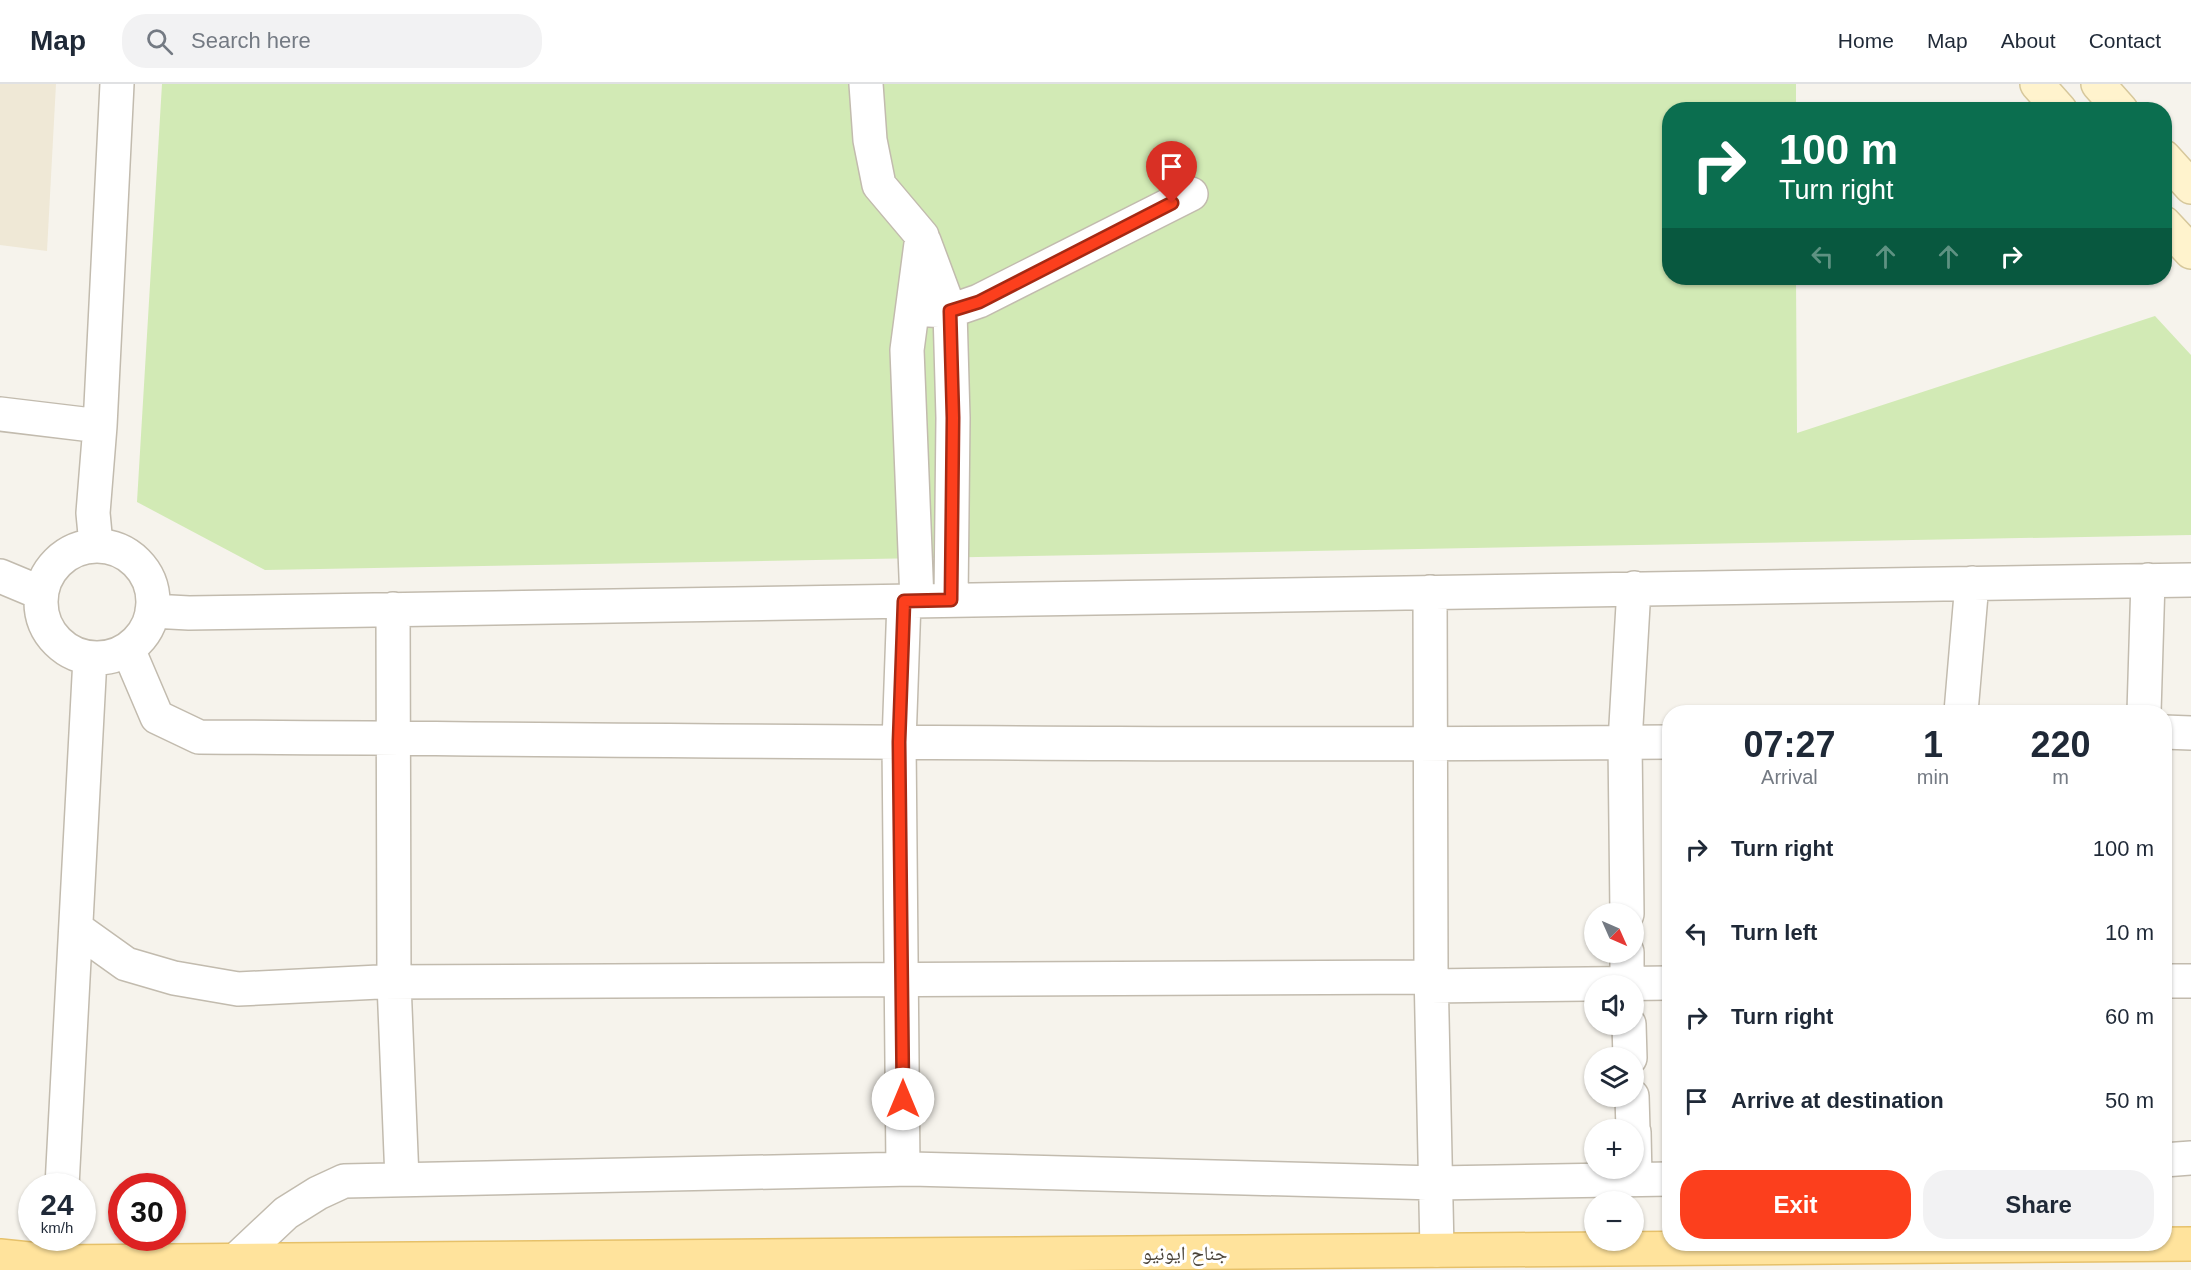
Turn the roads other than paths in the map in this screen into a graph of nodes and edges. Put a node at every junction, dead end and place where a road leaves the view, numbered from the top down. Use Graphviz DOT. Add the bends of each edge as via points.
graph roads {
  1 [pos="117,84"];
  2 [pos="866,84"];
  3 [pos="2037,84"];
  4 [pos="2098,84"];
  5 [pos="2053,102"];
  6 [pos="2114,102"];
  7 [pos="2172,166"];
  8 [pos="2191,187"];
  9 [pos="1191,194"];
  10 [pos="2172,232"];
  11 [pos="922,236"];
  12 [pos="2191,252"];
  13 [pos="912,310"];
  14 [pos="950,311"];
  15 [pos="0,414"];
  16 [pos="100,426"];
  17 [pos="96,545"];
  18 [pos="0,576"];
  19 [pos="2148,580"];
  20 [pos="2191,580"];
  21 [pos="1972,583"];
  22 [pos="1634,588"];
  23 [pos="1430,592"];
  24 [pos="41,593"];
  25 [pos="951,600"];
  26 [pos="910,601"];
  27 [pos="393,609"];
  28 [pos="152,611"];
  29 [pos="128,649"];
  30 [pos="90,658"];
  31 [pos="1962,705"];
  32 [pos="2144,705"];
  33 [pos="2172,732"];
  34 [pos="2191,733"];
  35 [pos="394,738"];
  36 [pos="1662,741"];
  37 [pos="899,742"];
  38 [pos="1624,742"];
  39 [pos="1431,744"];
  40 [pos="1626,903"];
  41 [pos="77,929"];
  42 [pos="1627,974"];
  43 [pos="903,981"];
  44 [pos="1431,981"];
  45 [pos="1662,981"];
  46 [pos="2172,981"];
  47 [pos="2191,981"];
  48 [pos="394,983"];
  49 [pos="2191,1158"];
  50 [pos="2172,1159"];
  51 [pos="903,1169"];
  52 [pos="63,1173"];
  53 [pos="402,1179"];
  54 [pos="1635,1179"];
  55 [pos="1644,1179"];
  56 [pos="1662,1179"];
  57 [pos="1436,1183"];
  58 [pos="2172,1244"];
  59 [pos="2191,1244"];
  60 [pos="1662,1248"];
  61 [pos="1437,1250"];
  62 [pos="48,1251"];
  63 [pos="76,1251"];
  64 [pos="0,1256"];
  65 [pos="236,1260"];
  1 -- 16 [label="street"];
  2 -- 11 [label="street" via="870,140 879,185"];
  3 -- 5 [label="main road"];
  4 -- 6 [label="main road"];
  7 -- 8 [label="main road"];
  9 -- 14 [label="street" via="979,302"];
  10 -- 12 [label="main road"];
  11 -- 13 [label="street"];
  11 -- 14 [label="street"];
  13 -- 14 [label="street"];
  13 -- 26 [label="street" via="907,350"];
  14 -- 25 [label="street"];
  15 -- 16 [label="street"];
  16 -- 17 [label="street" via="93,513"];
  17 -- 24 [label="street" via="77,549 60,559"];
  17 -- 28 [label="street" via="133,558 146,573 153,591"];
  18 -- 24 [label="street"];
  19 -- 20 [label="street"];
  19 -- 21 [label="street"];
  19 -- 32 [label="street"];
  21 -- 22 [label="street"];
  21 -- 31 [label="street"];
  22 -- 23 [label="street"];
  22 -- 38 [label="street"];
  23 -- 25 [label="street"];
  23 -- 39 [label="street"];
  24 -- 30 [label="street" via="41,612 52,636 69,651"];
  25 -- 26 [label="street"];
  26 -- 27 [label="street"];
  26 -- 37 [label="street"];
  27 -- 28 [label="street"];
  27 -- 35 [label="street"];
  28 -- 29 [label="street" via="143,635"];
  29 -- 30 [label="street" via="108,657"];
  29 -- 35 [label="street" via="157,717 199,737"];
  30 -- 41 [label="street"];
  33 -- 34 [label="street"];
  35 -- 37 [label="street"];
  35 -- 48 [label="street"];
  36 -- 38 [label="street"];
  37 -- 39 [label="street"];
  37 -- 43 [label="street"];
  38 -- 39 [label="street"];
  38 -- 40 [label="street"];
  39 -- 44 [label="street"];
  41 -- 48 [label="street" via="126,964 174,978 238,989"];
  41 -- 52 [label="street"];
  42 -- 44 [label="street"];
  42 -- 45 [label="street"];
  43 -- 44 [label="street"];
  43 -- 48 [label="street"];
  43 -- 51 [label="street"];
  44 -- 57 [label="street"];
  46 -- 47 [label="street"];
  48 -- 53 [label="street"];
  49 -- 50 [label="street"];
  51 -- 53 [label="street"];
  51 -- 57 [label="street"];
  53 -- 65 [label="street" via="344,1181 318,1193 286,1213"];
  54 -- 57 [label="street"];
  55 -- 56 [label="street"];
  57 -- 61 [label="street"];
  58 -- 59 [label="main road, جناح ایونیو"];
  60 -- 61 [label="main road, جناح ایونیو"];
  61 -- 65 [label="main road, جناح ایونیو"];
  62 -- 64 [label="main road, جناح ایونیو"];
  63 -- 65 [label="main road, جناح ایونیو"];
}
